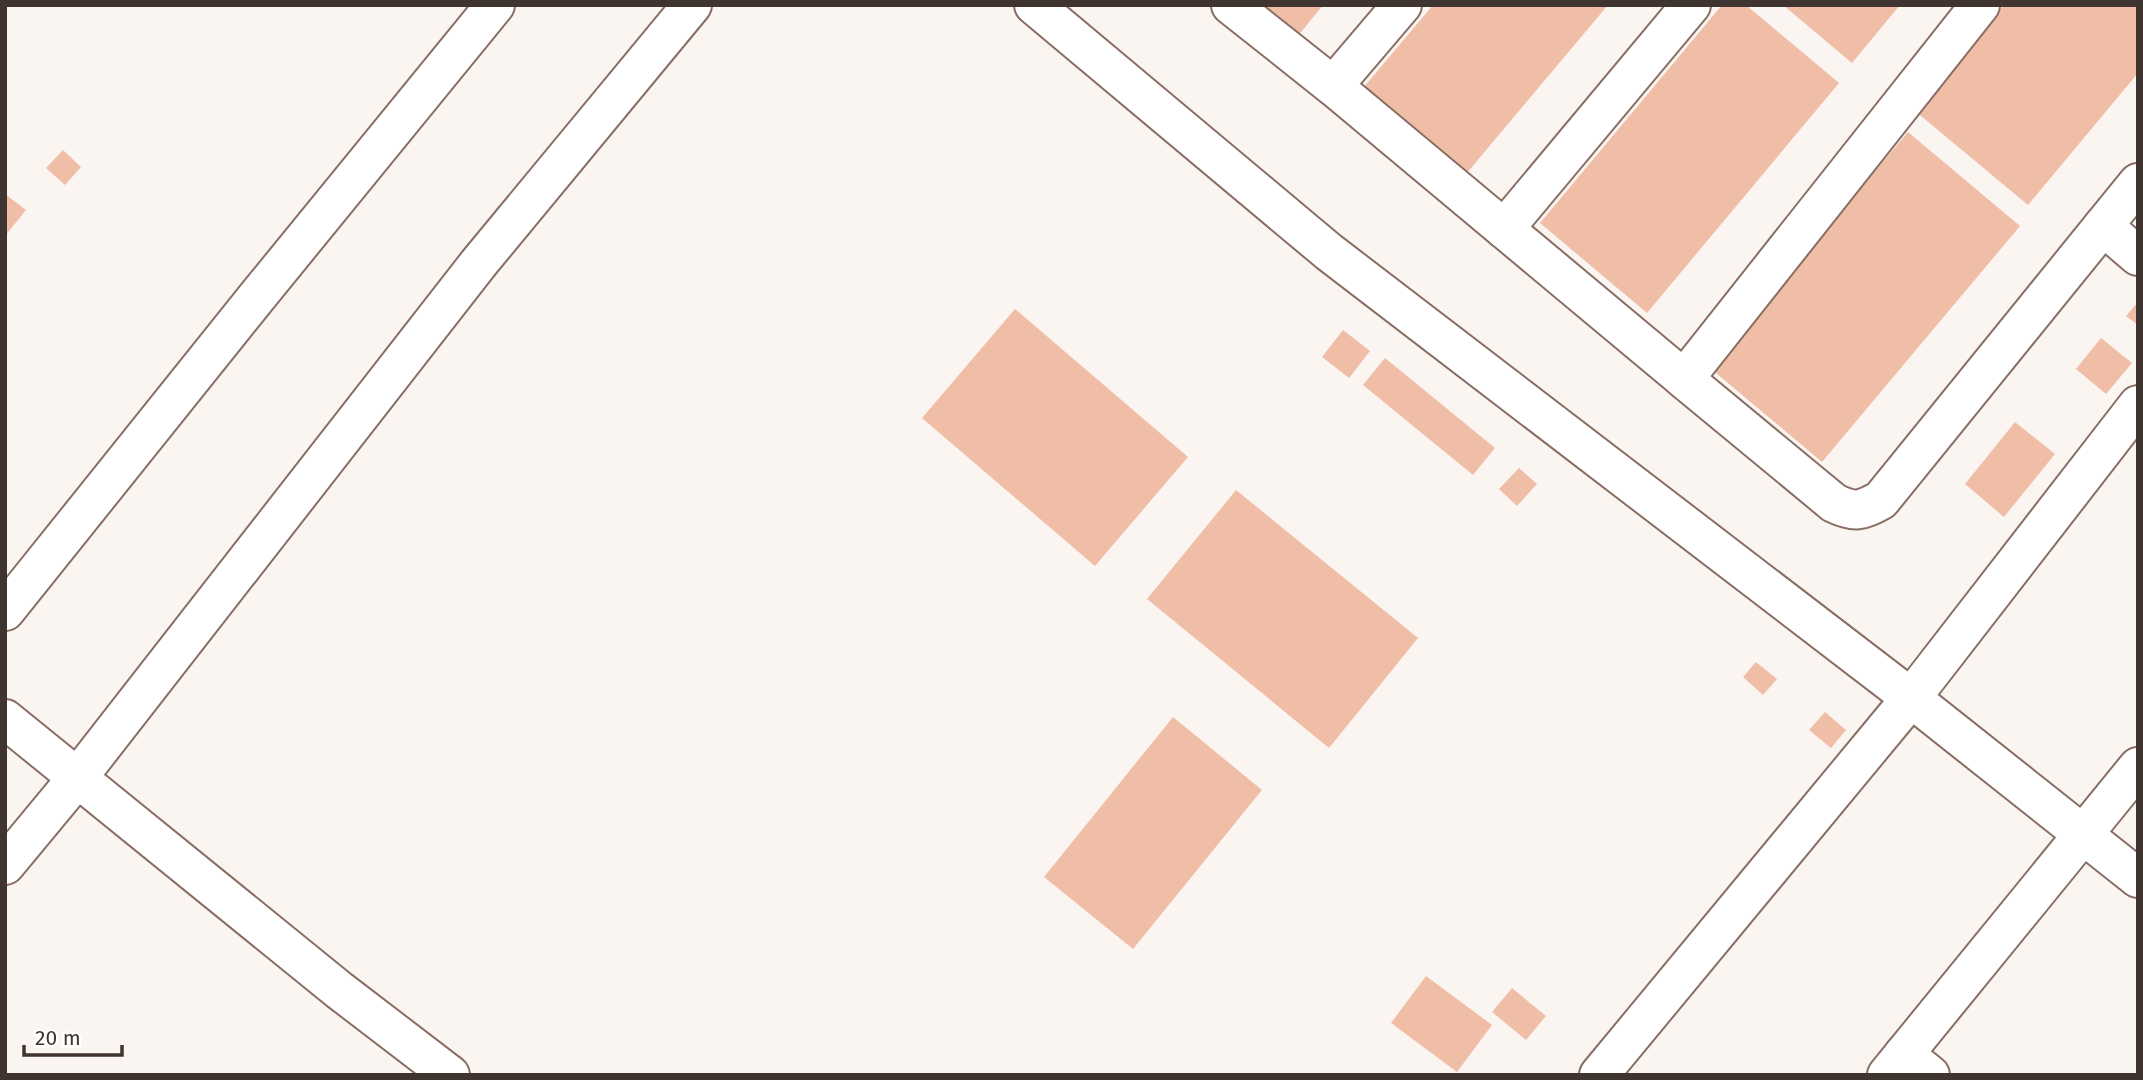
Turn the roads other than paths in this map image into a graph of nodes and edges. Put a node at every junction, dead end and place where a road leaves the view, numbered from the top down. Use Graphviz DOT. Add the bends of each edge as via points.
graph roads {
  1 [pos="495,5"];
  2 [pos="692,5"];
  3 [pos="1034,5"];
  4 [pos="1231,5"];
  5 [pos="1402,5"];
  6 [pos="1691,5"];
  7 [pos="1980,5"];
  8 [pos="1333,86"];
  9 [pos="2138,183"];
  10 [pos="2103,226"];
  11 [pos="1504,229"];
  12 [pos="2138,256"];
  13 [pos="1684,379"];
  14 [pos="2138,405"];
  15 [pos="5,611"];
  16 [pos="1911,698"];
  17 [pos="5,719"];
  18 [pos="2138,767"];
  19 [pos="78,777"];
  20 [pos="2084,834"];
  21 [pos="5,865"];
  22 [pos="2138,877"];
  23 [pos="1907,1068"];
  24 [pos="450,1075"];
  25 [pos="1599,1075"];
  1 -- 15 [label="street"];
  2 -- 19 [label="street" via="478,264"];
  3 -- 16 [label="street" via="1329,251"];
  4 -- 8 [label="street"];
  5 -- 8 [label="street"];
  6 -- 11 [label="street"];
  7 -- 13 [label="street"];
  8 -- 11 [label="street"];
  9 -- 10 [label="street"];
  10 -- 12 [label="street"];
  10 -- 13 [label="street" via="1881,500 1864,510 1834,503"];
  11 -- 13 [label="street"];
  14 -- 16 [label="street"];
  16 -- 20 [label="street"];
  16 -- 25 [label="street"];
  17 -- 19 [label="street"];
  18 -- 20 [label="street"];
  19 -- 21 [label="street"];
  19 -- 24 [label="street"];
  20 -- 22 [label="street"];
  20 -- 23 [label="street"];
}
